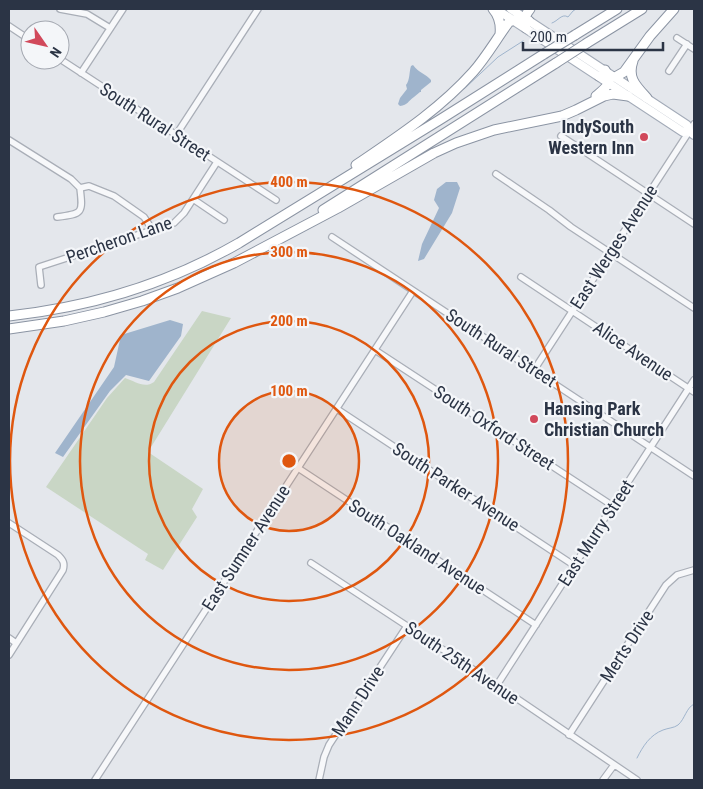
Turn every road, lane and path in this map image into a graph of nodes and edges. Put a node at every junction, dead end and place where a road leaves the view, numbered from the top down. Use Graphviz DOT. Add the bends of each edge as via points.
graph roads {
  1 [pos="64,9"];
  2 [pos="123,9"];
  3 [pos="258,9"];
  4 [pos="495,9"];
  5 [pos="512,9"];
  6 [pos="530,9"];
  7 [pos="616,9"];
  8 [pos="642,9"];
  9 [pos="674,9"];
  10 [pos="513,20"];
  11 [pos="526,22"];
  12 [pos="9,26"];
  13 [pos="110,28"];
  14 [pos="20,33"];
  15 [pos="500,35"];
  16 [pos="677,38"];
  17 [pos="687,44"];
  18 [pos="694,49"];
  19 [pos="635,57"];
  20 [pos="70,66"];
  21 [pos="669,71"];
  22 [pos="81,73"];
  23 [pos="607,77"];
  24 [pos="628,96"];
  25 [pos="647,98"];
  26 [pos="589,103"];
  27 [pos="694,124"];
  28 [pos="692,133"];
  29 [pos="176,135"];
  30 [pos="561,136"];
  31 [pos="9,140"];
  32 [pos="216,162"];
  33 [pos="496,174"];
  34 [pos="80,188"];
  35 [pos="649,194"];
  36 [pos="193,199"];
  37 [pos="276,200"];
  38 [pos="57,217"];
  39 [pos="224,220"];
  40 [pos="694,224"];
  41 [pos="267,226"];
  42 [pos="152,231"];
  43 [pos="332,237"];
  44 [pos="274,241"];
  45 [pos="610,253"];
  46 [pos="521,277"];
  47 [pos="41,285"];
  48 [pos="413,291"];
  49 [pos="694,308"];
  50 [pos="572,311"];
  51 [pos="9,316"];
  52 [pos="9,330"];
  53 [pos="375,350"];
  54 [pos="534,370"];
  55 [pos="694,380"];
  56 [pos="692,390"];
  57 [pos="337,409"];
  58 [pos="651,447"];
  59 [pos="298,468"];
  60 [pos="694,476"];
  61 [pos="613,506"];
  62 [pos="9,523"];
  63 [pos="311,563"];
  64 [pos="574,566"];
  65 [pos="694,570"];
  66 [pos="536,625"];
  67 [pos="407,626"];
  68 [pos="9,638"];
  69 [pos="16,643"];
  70 [pos="9,655"];
  71 [pos="496,685"];
  72 [pos="569,735"];
  73 [pos="614,764"];
  74 [pos="95,780"];
  75 [pos="319,780"];
  76 [pos="603,780"];
  77 [pos="637,780"];
  1 -- 13 [label="street" via="90,16"];
  2 -- 13 [label="street"];
  3 -- 29 [label="street"];
  4 -- 10 [label="main road"];
  4 -- 15 [label="highway" via="501,26"];
  5 -- 11 [label="main road"];
  6 -- 11 [label="highway"];
  7 -- 41 [label="highway, bridge"];
  8 -- 44 [label="highway, bridge"];
  9 -- 19 [label="highway"];
  10 -- 11 [label="highway"];
  10 -- 15 [label="highway"];
  11 -- 23 [label="main road"];
  12 -- 14 [label="street"];
  13 -- 22 [label="street"];
  15 -- 41 [label="highway" via="469,75 426,116"];
  16 -- 17 [label="street"];
  17 -- 18 [label="street"];
  17 -- 21 [label="street"];
  19 -- 23 [label="highway" via="620,75"];
  19 -- 25 [label="highway" via="632,79"];
  20 -- 22 [label="street, South Rural Street"];
  22 -- 29 [label="street, South Rural Street"];
  23 -- 24 [label="main road"];
  23 -- 25 [label="main road"];
  23 -- 26 [label="highway" via="606,88"];
  24 -- 26 [label="highway" via="609,94"];
  24 -- 28 [label="main road" via="683,132"];
  25 -- 28 [label="main road" via="687,124"];
  26 -- 44 [label="highway" via="562,116 494,130 456,143"];
  27 -- 28 [label="street, East Werges Avenue"];
  28 -- 35 [label="street, East Werges Avenue"];
  29 -- 32 [label="street, South Rural Street"];
  30 -- 35 [label="street"];
  31 -- 34 [label="street"];
  32 -- 36 [label="street, Percheron Lane"];
  32 -- 37 [label="street, South Rural Street"];
  33 -- 45 [label="street"];
  34 -- 38 [label="street" via="82,203 79,211 74,215"];
  34 -- 42 [label="street" via="89,186 114,196 144,217"];
  35 -- 40 [label="street"];
  35 -- 45 [label="street, East Werges Avenue"];
  36 -- 39 [label="street"];
  36 -- 42 [label="street, Percheron Lane" via="174,223"];
  41 -- 51 [label="highway" via="239,244 166,279 74,306"];
  42 -- 47 [label="street, Percheron Lane" via="39,267"];
  43 -- 48 [label="street, South Rural Street"];
  44 -- 52 [label="highway" via="209,275 142,301 74,319"];
  45 -- 49 [label="street"];
  45 -- 50 [label="street, East Werges Avenue"];
  46 -- 50 [label="street, Alice Avenue"];
  48 -- 53 [label="street, East Sumner Avenue"];
  48 -- 54 [label="street, South Rural Street"];
  50 -- 54 [label="street, East Werges Avenue"];
  50 -- 56 [label="street, Alice Avenue"];
  53 -- 57 [label="street, East Sumner Avenue"];
  53 -- 61 [label="street, South Oxford Street"];
  54 -- 58 [label="street, South Rural Street"];
  55 -- 56 [label="street, East Murry Street"];
  56 -- 58 [label="street, East Murry Street"];
  57 -- 59 [label="street, East Sumner Avenue"];
  57 -- 64 [label="street, South Parker Avenue"];
  58 -- 60 [label="street, South Rural Street"];
  58 -- 61 [label="street, East Murry Street"];
  59 -- 66 [label="street, South Oakland Avenue"];
  59 -- 74 [label="street, East Sumner Avenue"];
  61 -- 64 [label="street, East Murry Street"];
  62 -- 69 [label="street" via="58,555 64,564"];
  63 -- 67 [label="street, South 25th Avenue"];
  64 -- 66 [label="street, East Murry Street"];
  65 -- 72 [label="street, Merts Drive" via="677,575 666,585"];
  66 -- 71 [label="street, East Murry Street"];
  67 -- 71 [label="street, South 25th Avenue"];
  67 -- 75 [label="street, Mann Drive" via="330,745"];
  68 -- 69 [label="street"];
  69 -- 70 [label="street"];
  71 -- 72 [label="street, South 25th Avenue"];
  72 -- 73 [label="street, South 25th Avenue"];
  73 -- 76 [label="street"];
  73 -- 77 [label="street, South 25th Avenue"];
}
